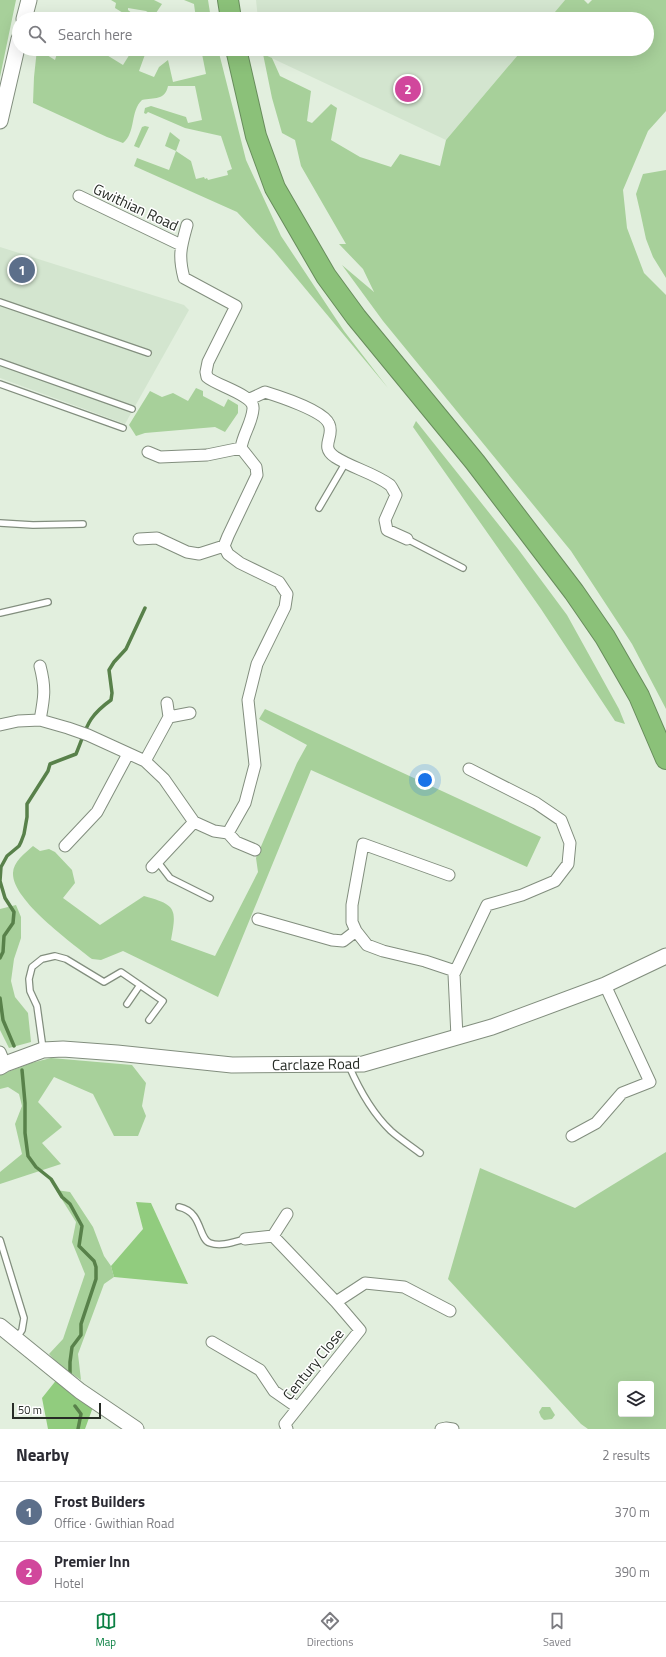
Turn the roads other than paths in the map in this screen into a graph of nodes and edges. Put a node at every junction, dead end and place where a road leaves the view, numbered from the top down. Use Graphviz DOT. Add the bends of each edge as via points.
graph roads {
  1 [pos="29,0"];
  2 [pos="228,0"];
  3 [pos="26,12"];
  4 [pos="230,12"];
  5 [pos="15,56"];
  6 [pos="238,56"];
  7 [pos="0,121"];
  8 [pos="79,196"];
  9 [pos="187,225"];
  10 [pos="181,245"];
  11 [pos="0,302"];
  12 [pos="148,353"];
  13 [pos="0,362"];
  14 [pos="0,384"];
  15 [pos="250,399"];
  16 [pos="132,409"];
  17 [pos="123,428"];
  18 [pos="241,448"];
  19 [pos="148,452"];
  20 [pos="346,462"];
  21 [pos="319,508"];
  22 [pos="0,523"];
  23 [pos="83,524"];
  24 [pos="139,539"];
  25 [pos="407,539"];
  26 [pos="224,546"];
  27 [pos="463,568"];
  28 [pos="48,602"];
  29 [pos="0,613"];
  30 [pos="40,666"];
  31 [pos="167,703"];
  32 [pos="190,713"];
  33 [pos="169,718"];
  34 [pos="40,720"];
  35 [pos="0,725"];
  36 [pos="128,754"];
  37 [pos="666,759"];
  38 [pos="145,761"];
  39 [pos="470,769"];
  40 [pos="194,822"];
  41 [pos="228,833"];
  42 [pos="65,846"];
  43 [pos="255,850"];
  44 [pos="155,864"];
  45 [pos="449,875"];
  46 [pos="210,898"];
  47 [pos="258,919"];
  48 [pos="356,931"];
  49 [pos="666,956"];
  50 [pos="455,971"];
  51 [pos="140,985"];
  52 [pos="605,985"];
  53 [pos="127,1004"];
  54 [pos="149,1020"];
  55 [pos="457,1037"];
  56 [pos="43,1050"];
  57 [pos="2,1061"];
  58 [pos="348,1064"];
  59 [pos="572,1136"];
  60 [pos="420,1153"];
  61 [pos="179,1207"];
  62 [pos="287,1214"];
  63 [pos="272,1236"];
  64 [pos="245,1239"];
  65 [pos="0,1240"];
  66 [pos="336,1302"];
  67 [pos="450,1311"];
  68 [pos="0,1326"];
  69 [pos="16,1339"];
  70 [pos="212,1342"];
  71 [pos="298,1407"];
  72 [pos="136,1429"];
  73 [pos="287,1429"];
  74 [pos="441,1429"];
  75 [pos="453,1429"];
  1 -- 3 [label="street"];
  2 -- 4 [label="highway"];
  5 -- 7 [label="street"];
  6 -- 37 [label="highway" via="256,136 275,188 326,276 356,317 475,462 574,592 605,637 639,696"];
  8 -- 10 [label="street, Gwithian Road"];
  9 -- 10 [label="street, Gwithian Road"];
  10 -- 15 [label="street, Gwithian Road" via="180,262 184,278 236,306 208,362 207,377"];
  11 -- 12 [label="lane"];
  13 -- 16 [label="lane"];
  14 -- 17 [label="lane"];
  15 -- 18 [label="street" via="254,407"];
  15 -- 20 [label="street" via="265,392 322,416 329,423 331,432 327,448 334,456"];
  18 -- 19 [label="street" via="207,455 160,457"];
  18 -- 26 [label="street" via="256,467 257,475"];
  20 -- 21 [label="lane"];
  20 -- 25 [label="street" via="390,486 396,495 385,520 387,530"];
  22 -- 23 [label="lane"];
  24 -- 26 [label="street" via="157,538 187,552 199,554"];
  25 -- 27 [label="lane"];
  26 -- 41 [label="street" via="228,554 240,563 279,582 287,594 285,607 257,664 248,700 256,765 245,803"];
  28 -- 29 [label="lane"];
  30 -- 34 [label="street" via="44,694"];
  31 -- 33 [label="street"];
  32 -- 33 [label="street"];
  33 -- 38 [label="street"];
  34 -- 35 [label="street"];
  34 -- 36 [label="street" via="84,734"];
  36 -- 38 [label="street"];
  36 -- 42 [label="street" via="97,812"];
  38 -- 40 [label="street" via="164,779"];
  39 -- 50 [label="street" via="536,803 561,820 570,843 568,864 555,881 522,895 487,905"];
  40 -- 41 [label="street" via="214,831"];
  40 -- 44 [label="street"];
  41 -- 43 [label="street" via="236,842"];
  44 -- 46 [label="lane" via="170,878"];
  45 -- 48 [label="street" via="363,844 352,905 352,922"];
  47 -- 48 [label="street" via="343,942"];
  48 -- 50 [label="street" via="367,945"];
  49 -- 52 [label="street, Carclaze Road"];
  50 -- 55 [label="street"];
  51 -- 53 [label="lane"];
  51 -- 54 [label="lane" via="163,1000"];
  51 -- 56 [label="lane" via="121,972 104,982 66,959 55,956 42,959 32,967 29,979 30,991 37,1006"];
  52 -- 55 [label="street, Carclaze Road" via="492,1027"];
  52 -- 59 [label="street" via="650,1082 622,1094 596,1123"];
  55 -- 58 [label="street, Carclaze Road" via="363,1064"];
  56 -- 57 [label="street, Carclaze Road"];
  56 -- 58 [label="street, Carclaze Road" via="117,1053 232,1065"];
  58 -- 60 [label="lane" via="358,1086 381,1121"];
  61 -- 64 [label="lane" via="186,1208 195,1216 204,1239 209,1243 222,1244"];
  62 -- 63 [label="street"];
  63 -- 64 [label="street"];
  63 -- 66 [label="street"];
  65 -- 69 [label="lane" via="24,1318 22,1330"];
  66 -- 67 [label="street" via="365,1283 404,1287"];
  66 -- 71 [label="street, Century Close" via="360,1330"];
  68 -- 69 [label="street"];
  69 -- 72 [label="street" via="80,1391"];
  70 -- 71 [label="street" via="260,1370 274,1391"];
  71 -- 73 [label="street, Century Close" via="285,1424"];
  74 -- 75 [label="street"];
}
